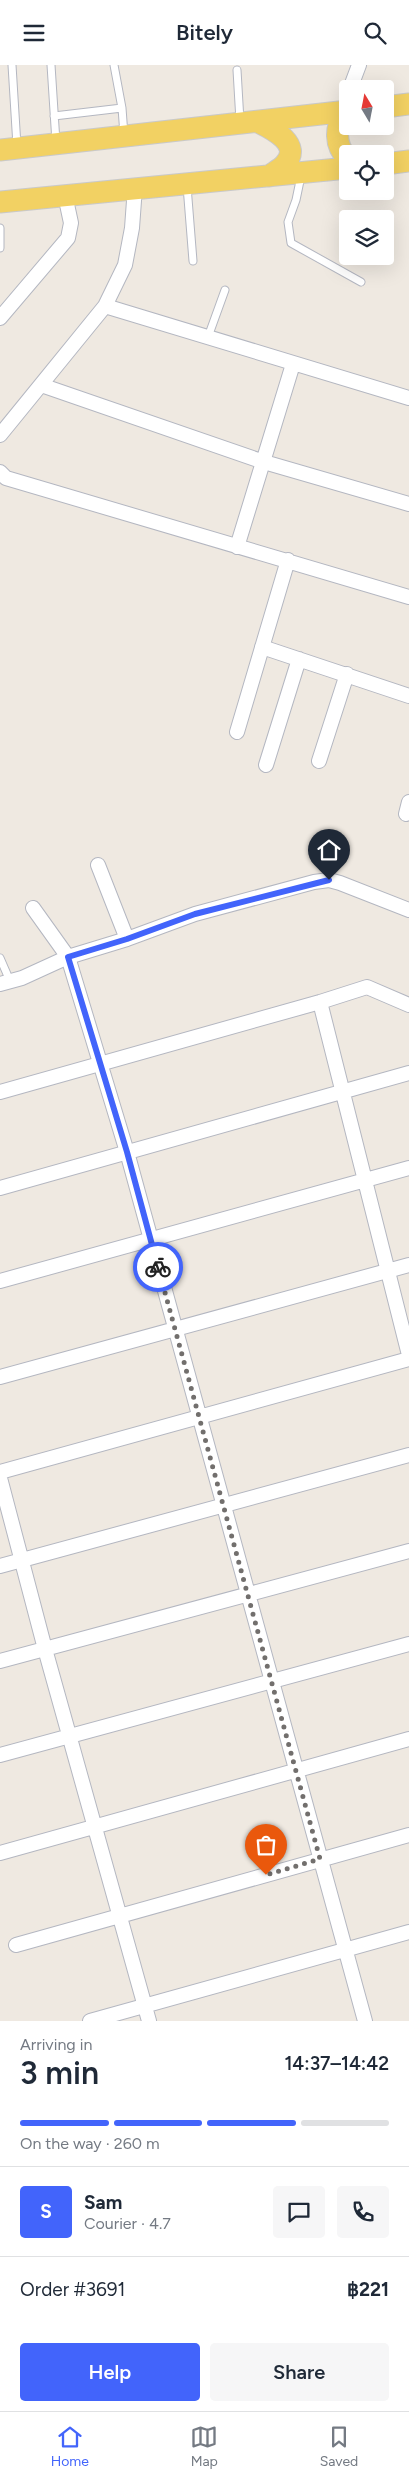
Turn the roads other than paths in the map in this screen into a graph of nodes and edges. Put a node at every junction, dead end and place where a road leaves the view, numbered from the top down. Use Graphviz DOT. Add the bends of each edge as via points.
graph roads {
  1 [pos="12,65"];
  2 [pos="51,65"];
  3 [pos="114,65"];
  4 [pos="359,65"];
  5 [pos="237,69"];
  6 [pos="353,80"];
  7 [pos="409,104"];
  8 [pos="394,106"];
  9 [pos="122,108"];
  10 [pos="339,108"];
  11 [pos="54,116"];
  12 [pos="249,123"];
  13 [pos="339,126"];
  14 [pos="124,138"];
  15 [pos="56,145"];
  16 [pos="339,145"];
  17 [pos="8,150"];
  18 [pos="409,161"];
  19 [pos="394,163"];
  20 [pos="339,169"];
  21 [pos="301,173"];
  22 [pos="269,175"];
  23 [pos="187,183"];
  24 [pos="135,187"];
  25 [pos="65,195"];
  26 [pos="0,202"];
  27 [pos="0,228"];
  28 [pos="0,248"];
  29 [pos="193,261"];
  30 [pos="362,283"];
  31 [pos="225,290"];
  32 [pos="105,305"];
  33 [pos="0,318"];
  34 [pos="208,337"];
  35 [pos="293,364"];
  36 [pos="41,385"];
  37 [pos="408,394"];
  38 [pos="0,435"];
  39 [pos="264,462"];
  40 [pos="0,472"];
  41 [pos="409,504"];
  42 [pos="237,547"];
  43 [pos="288,560"];
  44 [pos="409,597"];
  45 [pos="262,647"];
  46 [pos="299,659"];
  47 [pos="347,674"];
  48 [pos="409,696"];
  49 [pos="237,733"];
  50 [pos="319,761"];
  51 [pos="266,765"];
  52 [pos="98,865"];
  53 [pos="33,908"];
  54 [pos="409,911"];
  55 [pos="127,939"];
  56 [pos="68,957"];
  57 [pos="0,958"];
  58 [pos="5,982"];
  59 [pos="320,1003"];
  60 [pos="409,1005"];
  61 [pos="100,1063"];
  62 [pos="409,1073"];
  63 [pos="342,1091"];
  64 [pos="0,1092"];
  65 [pos="127,1152"];
  66 [pos="409,1168"];
  67 [pos="365,1181"];
  68 [pos="0,1188"];
  69 [pos="151,1238"];
  70 [pos="409,1265"];
  71 [pos="387,1270"];
  72 [pos="0,1281"];
  73 [pos="174,1328"];
  74 [pos="409,1357"];
  75 [pos="0,1377"];
  76 [pos="198,1417"];
  77 [pos="409,1455"];
  78 [pos="0,1472"];
  79 [pos="0,1478"];
  80 [pos="223,1506"];
  81 [pos="409,1551"];
  82 [pos="22,1560"];
  83 [pos="0,1566"];
  84 [pos="247,1594"];
  85 [pos="409,1644"];
  86 [pos="45,1649"];
  87 [pos="0,1661"];
  88 [pos="272,1682"];
  89 [pos="69,1737"];
  90 [pos="409,1739"];
  91 [pos="0,1755"];
  92 [pos="296,1770"];
  93 [pos="94,1827"];
  94 [pos="409,1835"];
  95 [pos="0,1853"];
  96 [pos="320,1859"];
  97 [pos="119,1916"];
  98 [pos="409,1932"];
  99 [pos="16,1945"];
  100 [pos="345,1949"];
  101 [pos="145,2006"];
  102 [pos="90,2021"];
  103 [pos="149,2021"];
  104 [pos="365,2021"];
  1 -- 17 [label="lane"];
  2 -- 11 [label="lane"];
  3 -- 9 [label="lane"];
  4 -- 6 [label="street"];
  5 -- 12 [label="lane"];
  7 -- 8 [label="main road"];
  9 -- 11 [label="lane"];
  9 -- 14 [label="lane"];
  10 -- 12 [label="main road"];
  11 -- 15 [label="lane"];
  12 -- 14 [label="main road"];
  12 -- 22 [label="main road" via="286,138 290,155 285,164"];
  13 -- 16 [label="main road"];
  14 -- 15 [label="main road"];
  15 -- 17 [label="main road"];
  18 -- 19 [label="main road"];
  20 -- 21 [label="main road"];
  21 -- 22 [label="main road"];
  21 -- 30 [label="lane" via="288,222 291,243"];
  22 -- 23 [label="main road"];
  23 -- 24 [label="main road"];
  23 -- 29 [label="lane"];
  24 -- 25 [label="main road"];
  24 -- 32 [label="street" via="132,228 124,265"];
  25 -- 26 [label="main road"];
  25 -- 33 [label="street" via="71,223 68,238"];
  27 -- 28 [label="lane"];
  31 -- 34 [label="lane"];
  32 -- 34 [label="street"];
  32 -- 36 [label="street"];
  34 -- 35 [label="street"];
  35 -- 37 [label="street"];
  35 -- 39 [label="street"];
  36 -- 38 [label="street"];
  36 -- 39 [label="street"];
  39 -- 41 [label="street"];
  39 -- 42 [label="street"];
  40 -- 42 [label="street" via="6,478"];
  42 -- 43 [label="street"];
  43 -- 44 [label="street"];
  43 -- 45 [label="street"];
  45 -- 46 [label="street"];
  45 -- 49 [label="street"];
  46 -- 47 [label="street"];
  46 -- 51 [label="street"];
  47 -- 48 [label="street"];
  47 -- 50 [label="street"];
  52 -- 55 [label="street"];
  53 -- 56 [label="street"];
  54 -- 55 [label="street" via="329,880 195,914"];
  55 -- 56 [label="street"];
  56 -- 58 [label="street"];
  56 -- 61 [label="street"];
  57 -- 58 [label="lane"];
  59 -- 60 [label="street" via="367,987"];
  59 -- 61 [label="street"];
  59 -- 63 [label="street"];
  61 -- 64 [label="street"];
  61 -- 65 [label="street"];
  62 -- 63 [label="street"];
  63 -- 65 [label="street"];
  63 -- 67 [label="street"];
  65 -- 68 [label="street"];
  65 -- 69 [label="street"];
  66 -- 67 [label="street"];
  67 -- 69 [label="street"];
  67 -- 71 [label="street"];
  69 -- 72 [label="street"];
  69 -- 73 [label="street"];
  70 -- 71 [label="street"];
  71 -- 73 [label="street"];
  71 -- 74 [label="street"];
  73 -- 75 [label="street"];
  73 -- 76 [label="street"];
  74 -- 76 [label="street"];
  76 -- 78 [label="street"];
  76 -- 80 [label="street"];
  77 -- 80 [label="street"];
  79 -- 82 [label="street"];
  80 -- 82 [label="street"];
  80 -- 84 [label="street"];
  81 -- 84 [label="street"];
  82 -- 83 [label="street"];
  82 -- 86 [label="street"];
  84 -- 86 [label="street"];
  84 -- 88 [label="street"];
  85 -- 88 [label="street"];
  86 -- 87 [label="street"];
  86 -- 89 [label="street"];
  88 -- 89 [label="street"];
  88 -- 92 [label="street"];
  89 -- 91 [label="street"];
  89 -- 93 [label="street"];
  90 -- 92 [label="street"];
  92 -- 93 [label="street"];
  92 -- 96 [label="street"];
  93 -- 95 [label="street"];
  93 -- 97 [label="street"];
  94 -- 96 [label="street"];
  96 -- 97 [label="street"];
  96 -- 100 [label="street"];
  97 -- 99 [label="street"];
  97 -- 101 [label="street"];
  98 -- 100 [label="street"];
  100 -- 101 [label="street"];
  100 -- 104 [label="street"];
  101 -- 102 [label="street"];
  101 -- 103 [label="street"];
}
